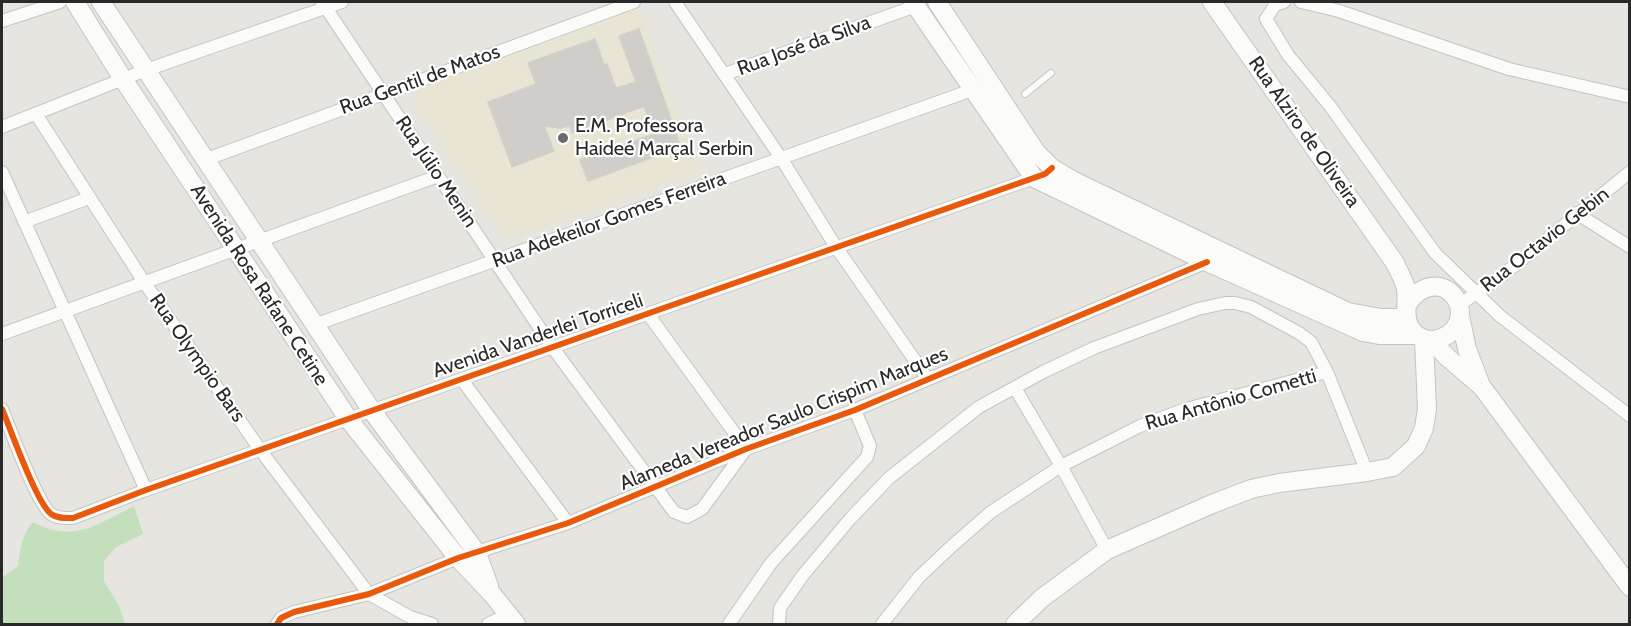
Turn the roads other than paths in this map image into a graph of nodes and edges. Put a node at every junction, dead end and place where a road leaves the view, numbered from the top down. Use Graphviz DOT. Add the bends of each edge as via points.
graph roads {
  1 [pos="60,2"];
  2 [pos="75,2"];
  3 [pos="101,2"];
  4 [pos="342,2"];
  5 [pos="634,2"];
  6 [pos="675,2"];
  7 [pos="937,2"];
  8 [pos="1212,2"];
  9 [pos="1284,2"];
  10 [pos="1301,2"];
  11 [pos="324,4"];
  12 [pos="914,4"];
  13 [pos="2,21"];
  14 [pos="146,70"];
  15 [pos="1051,73"];
  16 [pos="725,74"];
  17 [pos="123,79"];
  18 [pos="972,90"];
  19 [pos="383,93"];
  20 [pos="1025,94"];
  21 [pos="1629,98"];
  22 [pos="36,114"];
  23 [pos="2,127"];
  24 [pos="781,158"];
  25 [pos="207,159"];
  26 [pos="1052,168"];
  27 [pos="2,172"];
  28 [pos="1629,172"];
  29 [pos="438,176"];
  30 [pos="1034,178"];
  31 [pos="89,198"];
  32 [pos="1576,213"];
  33 [pos="24,222"];
  34 [pos="259,241"];
  35 [pos="1629,247"];
  36 [pos="836,248"];
  37 [pos="236,249"];
  38 [pos="495,261"];
  39 [pos="1207,262"];
  40 [pos="1395,263"];
  41 [pos="144,282"];
  42 [pos="1438,287"];
  43 [pos="1475,294"];
  44 [pos="65,310"];
  45 [pos="1460,310"];
  46 [pos="1407,311"];
  47 [pos="648,314"];
  48 [pos="314,325"];
  49 [pos="2,334"];
  50 [pos="1424,338"];
  51 [pos="553,348"];
  52 [pos="1328,372"];
  53 [pos="462,380"];
  54 [pos="928,380"];
  55 [pos="1482,387"];
  56 [pos="1015,388"];
  57 [pos="2,409"];
  58 [pos="855,410"];
  59 [pos="372,411"];
  60 [pos="1629,416"];
  61 [pos="349,420"];
  62 [pos="746,449"];
  63 [pos="261,451"];
  64 [pos="1061,466"];
  65 [pos="1367,472"];
  66 [pos="656,488"];
  67 [pos="147,490"];
  68 [pos="568,523"];
  69 [pos="1107,550"];
  70 [pos="477,553"];
  71 [pos="458,558"];
  72 [pos="1629,587"];
  73 [pos="369,594"];
  74 [pos="492,594"];
  75 [pos="512,620"];
  76 [pos="277,624"];
  77 [pos="432,624"];
  78 [pos="488,624"];
  79 [pos="729,624"];
  80 [pos="779,624"];
  81 [pos="882,624"];
  82 [pos="1015,624"];
  1 -- 13 [label="street"];
  2 -- 17 [label="street, Avenida Rosa Rafane Cetine"];
  3 -- 14 [label="street, Avenida Rosa Rafane Cetine"];
  4 -- 11 [label="street"];
  5 -- 19 [label="street, Rua Gentil de Matos"];
  6 -- 16 [label="street"];
  7 -- 26 [label="street" via="1036,153"];
  8 -- 40 [label="street, Rua Alziro de Oliveira"];
  9 -- 43 [label="street" via="1275,5 1266,19 1288,55 1330,106 1435,253"];
  10 -- 21 [label="street" via="1339,11 1509,69"];
  11 -- 14 [label="street"];
  11 -- 19 [label="street, Rua Júlio Menin"];
  12 -- 16 [label="street, Rua José da Silva"];
  12 -- 18 [label="street"];
  14 -- 17 [label="street"];
  14 -- 25 [label="street, Avenida Rosa Rafane Cetine"];
  15 -- 20 [label="lane"];
  16 -- 24 [label="street"];
  17 -- 22 [label="street"];
  17 -- 37 [label="street, Avenida Rosa Rafane Cetine"];
  18 -- 24 [label="street, Rua Adekeilor Gomes Ferreira"];
  18 -- 30 [label="street"];
  19 -- 25 [label="street, Rua Gentil de Matos"];
  19 -- 29 [label="street, Rua Júlio Menin"];
  22 -- 23 [label="street"];
  22 -- 31 [label="street, Rua Olympio Bars"];
  24 -- 36 [label="street"];
  24 -- 38 [label="street, Rua Adekeilor Gomes Ferreira"];
  25 -- 34 [label="street, Avenida Rosa Rafane Cetine"];
  26 -- 30 [label="street"];
  26 -- 46 [label="street" via="1348,312 1381,318"];
  27 -- 33 [label="street"];
  28 -- 32 [label="street, Rua Octavio Gebin"];
  29 -- 34 [label="street"];
  29 -- 38 [label="street, Rua Júlio Menin"];
  30 -- 36 [label="street, Avenida Vanderlei Torriceli"];
  30 -- 39 [label="street"];
  31 -- 33 [label="street"];
  31 -- 41 [label="street, Rua Olympio Bars"];
  32 -- 35 [label="street"];
  32 -- 43 [label="street, Rua Octavio Gebin"];
  33 -- 44 [label="street"];
  34 -- 37 [label="street"];
  34 -- 48 [label="street, Avenida Rosa Rafane Cetine"];
  36 -- 47 [label="street, Avenida Vanderlei Torriceli"];
  36 -- 54 [label="street"];
  37 -- 41 [label="street"];
  37 -- 61 [label="street, Avenida Rosa Rafane Cetine"];
  38 -- 48 [label="street, Rua Adekeilor Gomes Ferreira"];
  38 -- 51 [label="street, Rua Júlio Menin"];
  39 -- 50 [label="street" via="1364,332"];
  39 -- 54 [label="street, Alameda Vereador Saulo Crispim Marques"];
  40 -- 42 [label="street, Rua Alziro de Oliveira"];
  40 -- 46 [label="street, Rua Alziro de Oliveira" via="1404,284"];
  41 -- 44 [label="street"];
  41 -- 63 [label="street, Rua Olympio Bars"];
  42 -- 45 [label="street, Rua Alziro de Oliveira" via="1454,296"];
  42 -- 46 [label="street" via="1428,287 1412,296"];
  43 -- 45 [label="street, Rua Octavio Gebin"];
  43 -- 60 [label="street"];
  44 -- 49 [label="street"];
  44 -- 67 [label="street"];
  45 -- 50 [label="street" via="1451,334 1442,339"];
  45 -- 55 [label="street, Rua Alziro de Oliveira" via="1467,349"];
  46 -- 50 [label="street, Rua Alziro de Oliveira" via="1410,327"];
  47 -- 51 [label="street, Avenida Vanderlei Torriceli"];
  47 -- 62 [label="street"];
  48 -- 59 [label="street, Avenida Rosa Rafane Cetine"];
  50 -- 55 [label="street, Rua Alziro de Oliveira"];
  50 -- 65 [label="street" via="1424,428 1416,446 1393,467"];
  51 -- 53 [label="street, Avenida Vanderlei Torriceli"];
  51 -- 66 [label="street, Rua Júlio Menin"];
  52 -- 56 [label="street" via="1311,342 1299,333 1251,307 1225,303 1198,309 1094,348"];
  52 -- 64 [label="street, Rua Antônio Cometti" via="1186,409 1140,426"];
  52 -- 65 [label="street"];
  53 -- 59 [label="street, Avenida Vanderlei Torriceli"];
  53 -- 68 [label="street"];
  54 -- 58 [label="street, Alameda Vereador Saulo Crispim Marques"];
  55 -- 72 [label="street, Rua Alziro de Oliveira"];
  56 -- 64 [label="street"];
  56 -- 80 [label="street" via="979,407 890,478 803,575 780,608"];
  57 -- 67 [label="street, Avenida Vanderlei Torriceli" via="41,501 53,515 73,518"];
  58 -- 62 [label="street, Alameda Vereador Saulo Crispim Marques"];
  58 -- 79 [label="street" via="870,446 867,457 771,563"];
  59 -- 61 [label="street, Avenida Vanderlei Torriceli"];
  59 -- 70 [label="street, Avenida Rosa Rafane Cetine"];
  61 -- 63 [label="street, Avenida Vanderlei Torriceli"];
  61 -- 71 [label="street, Avenida Rosa Rafane Cetine"];
  62 -- 66 [label="street, Alameda Vereador Saulo Crispim Marques"];
  62 -- 66 [label="street, Rua Júlio Menin" via="695,514 679,515"];
  63 -- 67 [label="street, Avenida Vanderlei Torriceli"];
  63 -- 73 [label="street, Rua Olympio Bars"];
  64 -- 69 [label="street"];
  64 -- 81 [label="street, Rua Antônio Cometti" via="991,512 953,545 920,577"];
  65 -- 69 [label="street" via="1251,489"];
  66 -- 68 [label="street, Alameda Vereador Saulo Crispim Marques"];
  68 -- 70 [label="street, Alameda Vereador Saulo Crispim Marques"];
  69 -- 82 [label="street" via="1042,598"];
  70 -- 71 [label="street, Alameda Vereador Saulo Crispim Marques"];
  70 -- 74 [label="street, Avenida Rosa Rafane Cetine"];
  71 -- 73 [label="street, Alameda Vereador Saulo Crispim Marques"];
  71 -- 74 [label="street, Avenida Rosa Rafane Cetine"];
  73 -- 76 [label="street, Alameda Vereador Saulo Crispim Marques" via="294,612"];
  73 -- 77 [label="street" via="410,617"];
  74 -- 75 [label="street"];
  75 -- 78 [label="street"];
}
